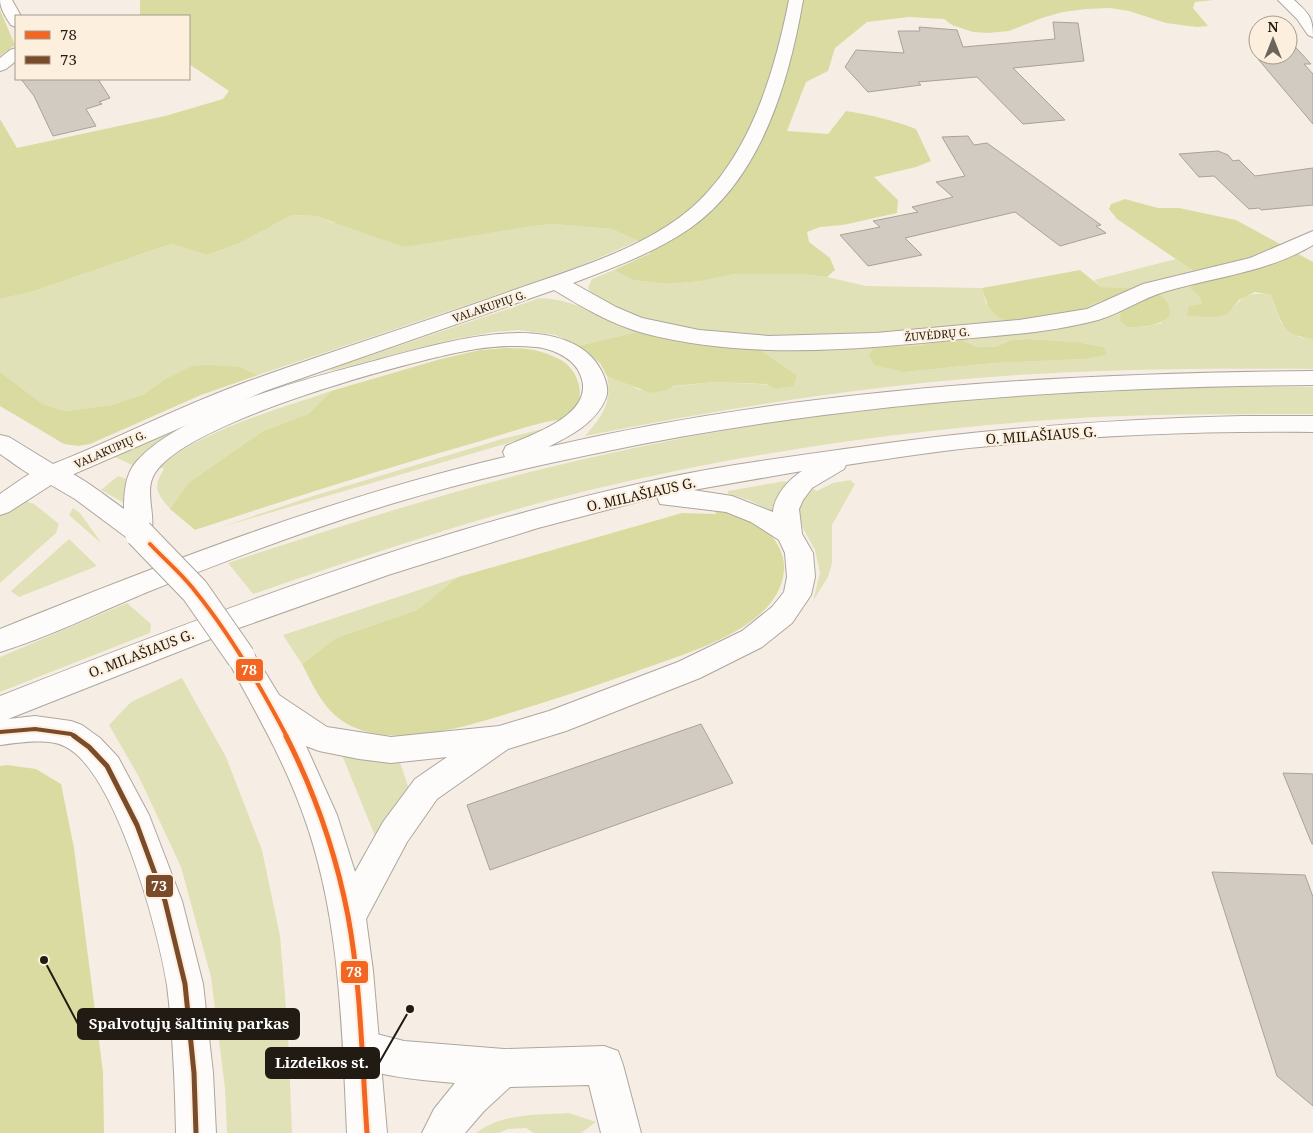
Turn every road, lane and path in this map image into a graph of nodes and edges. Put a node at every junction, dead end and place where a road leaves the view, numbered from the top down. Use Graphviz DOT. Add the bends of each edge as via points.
graph roads {
  1 [pos="5,0"];
  2 [pos="796,0"];
  3 [pos="1285,0"];
  4 [pos="15,20"];
  5 [pos="1313,32"];
  6 [pos="15,54"];
  7 [pos="0,66"];
  8 [pos="1313,236"];
  9 [pos="556,283"];
  10 [pos="325,362"];
  11 [pos="1313,378"];
  12 [pos="241,410"];
  13 [pos="1313,424"];
  14 [pos="0,443"];
  15 [pos="847,457"];
  16 [pos="478,471"];
  17 [pos="52,474"];
  18 [pos="612,499"];
  19 [pos="0,506"];
  20 [pos="139,533"];
  21 [pos="789,534"];
  22 [pos="0,641"];
  23 [pos="270,704"];
  24 [pos="0,709"];
  25 [pos="0,732"];
  26 [pos="499,740"];
  27 [pos="348,918"];
  28 [pos="360,1048"];
  29 [pos="504,1068"];
  30 [pos="196,1133"];
  31 [pos="367,1133"];
  32 [pos="442,1133"];
  33 [pos="621,1133"];
  1 -- 4 [label="main road"];
  2 -- 9 [label="main road, VALAKUPIŲ G." via="789,43 775,82 752,141 731,177 706,205 650,245"];
  3 -- 5 [label="main road"];
  6 -- 7 [label="main road"];
  8 -- 9 [label="main road, ŽUVĖDRŲ G." via="1265,261 1142,290 1095,314 1056,323 898,338 757,342 710,339 662,331 612,316"];
  9 -- 10 [label="main road, VALAKUPIŲ G."];
  10 -- 12 [label="main road"];
  10 -- 17 [label="main road, VALAKUPIŲ G." via="208,404"];
  11 -- 16 [label="main road" via="1044,384 861,401 730,419"];
  12 -- 16 [label="main road" via="390,363 479,342 545,341 583,360 593,373 597,388 593,404 574,423"];
  12 -- 20 [label="main road" via="162,450 144,470 138,488"];
  13 -- 15 [label="main road, O. MILAŠIAUS G." via="1178,426 1032,434"];
  14 -- 17 [label="main road"];
  15 -- 18 [label="main road, O. MILAŠIAUS G." via="764,468"];
  15 -- 21 [label="main road" via="803,482 791,496 786,508"];
  16 -- 22 [label="main road" via="362,504 240,546"];
  17 -- 19 [label="main road, VALAKUPIŲ G."];
  17 -- 20 [label="main road"];
  18 -- 21 [label="main road" via="714,499 745,508"];
  18 -- 24 [label="main road, O. MILAŠIAUS G." via="352,576 168,642"];
  20 -- 23 [label="main road, bridge" via="195,591"];
  21 -- 26 [label="main road" via="799,553 801,576 797,595 782,615 752,639 717,658 645,688"];
  23 -- 26 [label="main road" via="319,738 358,746 391,750"];
  23 -- 27 [label="main road" via="299,761 320,815 336,863"];
  25 -- 30 [label="main road" via="34,729 71,734 77,738 107,766 137,825 165,901 185,984"];
  26 -- 27 [label="main road" via="426,789 395,832"];
  27 -- 28 [label="main road"];
  28 -- 29 [label="main road" via="404,1060"];
  28 -- 31 [label="main road"];
  29 -- 32 [label="main road" via="482,1084"];
  29 -- 33 [label="main road" via="604,1065"];
}
